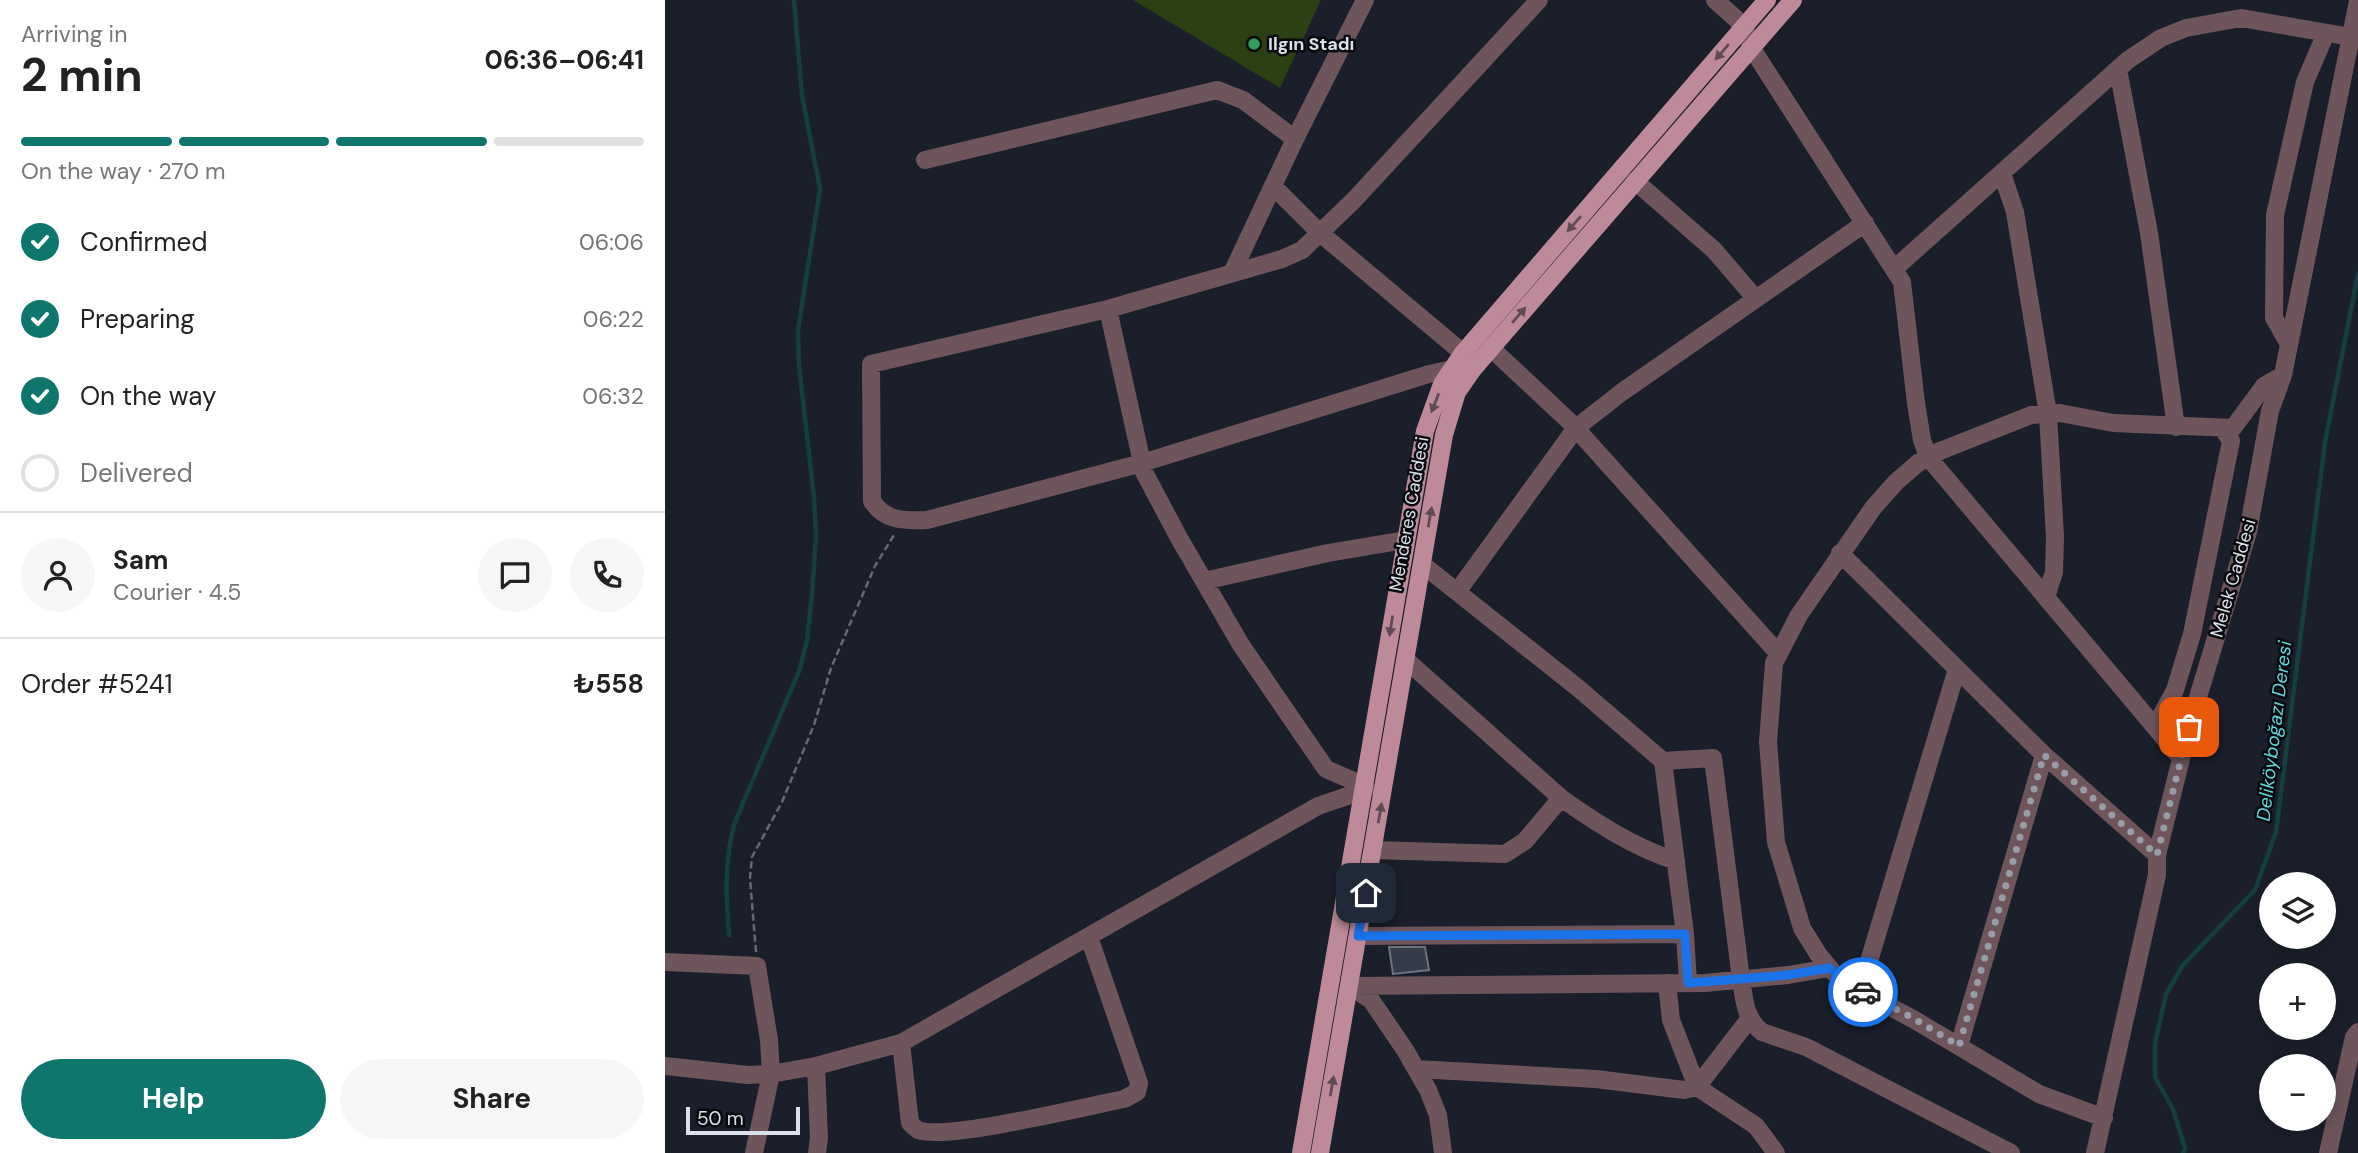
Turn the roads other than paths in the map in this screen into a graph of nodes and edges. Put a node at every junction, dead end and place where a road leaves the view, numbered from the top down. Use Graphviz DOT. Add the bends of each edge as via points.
graph roads {
  1 [pos="1365,0"];
  2 [pos="1539,0"];
  3 [pos="1715,0"];
  4 [pos="1767,0"];
  5 [pos="1793,0"];
  6 [pos="2358,1"];
  7 [pos="1744,26"];
  8 [pos="2326,33"];
  9 [pos="2351,37"];
  10 [pos="1751,47"];
  11 [pos="2117,69"];
  12 [pos="1295,139"];
  13 [pos="925,160"];
  14 [pos="2002,173"];
  15 [pos="1635,181"];
  16 [pos="1273,186"];
  17 [pos="1865,223"];
  18 [pos="1320,233"];
  19 [pos="1895,270"];
  20 [pos="1231,273"];
  21 [pos="1756,299"];
  22 [pos="1108,309"];
  23 [pos="2289,344"];
  24 [pos="1491,348"];
  25 [pos="1464,353"];
  26 [pos="1453,369"];
  27 [pos="2283,375"];
  28 [pos="2048,414"];
  29 [pos="2176,427"];
  30 [pos="1576,428"];
  31 [pos="2223,429"];
  32 [pos="1928,457"];
  33 [pos="1142,463"];
  34 [pos="1405,540"];
  35 [pos="1840,553"];
  36 [pos="1422,564"];
  37 [pos="1204,581"];
  38 [pos="1457,592"];
  39 [pos="2046,597"];
  40 [pos="1779,654"];
  41 [pos="1406,660"];
  42 [pos="1957,669"];
  43 [pos="2155,727"];
  44 [pos="2044,755"];
  45 [pos="2181,758"];
  46 [pos="1663,761"];
  47 [pos="1365,788"];
  48 [pos="1561,798"];
  49 [pos="1373,850"];
  50 [pos="2157,855"];
  51 [pos="1676,861"];
  52 [pos="1685,934"];
  53 [pos="1358,936"];
  54 [pos="1089,937"];
  55 [pos="665,962"];
  56 [pos="1829,968"];
  57 [pos="1741,979"];
  58 [pos="1667,983"];
  59 [pos="1688,983"];
  60 [pos="1349,986"];
  61 [pos="1860,991"];
  62 [pos="1750,1018"];
  63 [pos="2358,1032"];
  64 [pos="901,1043"];
  65 [pos="1959,1046"];
  66 [pos="665,1066"];
  67 [pos="816,1066"];
  68 [pos="1416,1069"];
  69 [pos="771,1074"];
  70 [pos="1697,1087"];
  71 [pos="2104,1118"];
  72 [pos="754,1153"];
  73 [pos="817,1153"];
  74 [pos="1301,1153"];
  75 [pos="1320,1153"];
  76 [pos="1443,1153"];
  77 [pos="1776,1153"];
  78 [pos="2011,1153"];
  79 [pos="2095,1153"];
  80 [pos="2328,1153"];
  1 -- 12 [label="street"];
  2 -- 18 [label="street"];
  3 -- 7 [label="street"];
  4 -- 7 [label="main road, Menderes Caddesi"];
  5 -- 10 [label="main road, Menderes Caddesi"];
  6 -- 9 [label="street, Melek Caddesi"];
  7 -- 10 [label="street"];
  7 -- 25 [label="main road, Menderes Caddesi, one-way"];
  8 -- 9 [label="street"];
  8 -- 11 [label="street" via="2241,18 2216,22 2161,38"];
  8 -- 23 [label="street" via="2305,82 2275,215 2274,318"];
  9 -- 23 [label="street, Melek Caddesi"];
  10 -- 15 [label="main road, Menderes Caddesi"];
  10 -- 17 [label="street"];
  11 -- 14 [label="street"];
  11 -- 29 [label="street" via="2150,233"];
  12 -- 13 [label="street" via="1243,100 1217,90"];
  12 -- 16 [label="street"];
  14 -- 19 [label="street"];
  14 -- 28 [label="street" via="2015,212"];
  15 -- 21 [label="street" via="1714,250"];
  24 -- 15 [label="main road, Menderes Caddesi, one-way"];
  16 -- 18 [label="street"];
  16 -- 20 [label="street"];
  17 -- 19 [label="street"];
  17 -- 21 [label="street"];
  18 -- 20 [label="street" via="1302,250"];
  18 -- 25 [label="street"];
  19 -- 32 [label="street" via="1902,282 1916,403"];
  20 -- 22 [label="street"];
  21 -- 30 [label="street"];
  22 -- 33 [label="street"];
  22 -- 33 [label="street" via="871,364 871,501 879,512 902,521 927,520"];
  23 -- 27 [label="street, Melek Caddesi"];
  24 -- 30 [label="street"];
  36 -- 24 [label="main road, Menderes Caddesi, one-way" via="1451,408 1464,379"];
  25 -- 26 [label="main road, Menderes Caddesi"];
  26 -- 33 [label="street"];
  26 -- 34 [label="main road, Menderes Caddesi, one-way" via="1435,400 1425,431"];
  27 -- 31 [label="street" via="2264,386 2233,428"];
  27 -- 45 [label="street, Melek Caddesi" via="2270,411 2248,533"];
  28 -- 29 [label="street"];
  28 -- 32 [label="street" via="2031,415"];
  28 -- 39 [label="street" via="2055,537 2054,572"];
  29 -- 31 [label="street"];
  30 -- 38 [label="street"];
  30 -- 40 [label="street"];
  31 -- 43 [label="street" via="2231,441 2192,634 2175,690"];
  32 -- 35 [label="street" via="1896,482"];
  32 -- 39 [label="street"];
  33 -- 37 [label="street"];
  34 -- 37 [label="street"];
  34 -- 47 [label="main road, Menderes Caddesi, one-way"];
  35 -- 40 [label="street"];
  35 -- 42 [label="street"];
  36 -- 38 [label="street"];
  36 -- 41 [label="main road, Menderes Caddesi"];
  37 -- 47 [label="street" via="1241,645 1326,769"];
  38 -- 46 [label="street"];
  39 -- 43 [label="street"];
  40 -- 56 [label="street" via="1774,663 1768,742 1776,842 1802,928"];
  41 -- 48 [label="street"];
  49 -- 41 [label="main road, Menderes Caddesi, one-way"];
  42 -- 44 [label="street"];
  42 -- 61 [label="street"];
  43 -- 45 [label="street"];
  44 -- 50 [label="street"];
  44 -- 65 [label="street"];
  45 -- 50 [label="street, Melek Caddesi"];
  46 -- 51 [label="street"];
  46 -- 57 [label="street" via="1713,758"];
  47 -- 54 [label="street" via="1318,806"];
  47 -- 74 [label="main road, Menderes Caddesi"];
  48 -- 49 [label="street" via="1525,841 1505,854"];
  48 -- 51 [label="street" via="1602,827 1648,852"];
  49 -- 53 [label="main road, Menderes Caddesi"];
  50 -- 71 [label="street, Melek Caddesi" via="2157,875"];
  51 -- 52 [label="street"];
  52 -- 53 [label="street"];
  52 -- 59 [label="street"];
  53 -- 60 [label="main road, Menderes Caddesi"];
  54 -- 64 [label="street"];
  54 -- 64 [label="street" via="1139,1083 1137,1092 1124,1099 973,1129 917,1130 910,1123"];
  55 -- 69 [label="street" via="757,965"];
  56 -- 57 [label="street"];
  56 -- 61 [label="street"];
  57 -- 59 [label="street"];
  57 -- 62 [label="street"];
  58 -- 59 [label="street"];
  58 -- 60 [label="street"];
  58 -- 70 [label="street" via="1671,1020"];
  60 -- 68 [label="street" via="1371,1000"];
  75 -- 60 [label="main road, Menderes Caddesi, one-way"];
  61 -- 65 [label="street"];
  62 -- 70 [label="street"];
  62 -- 78 [label="street" via="1762,1032 1806,1047"];
  63 -- 80 [label="street"];
  64 -- 67 [label="street"];
  65 -- 71 [label="street" via="2039,1094"];
  66 -- 69 [label="street"];
  67 -- 69 [label="street"];
  67 -- 73 [label="street"];
  68 -- 70 [label="street" via="1596,1079 1684,1090"];
  68 -- 76 [label="street" via="1438,1115"];
  69 -- 72 [label="street"];
  70 -- 77 [label="street" via="1756,1126"];
  71 -- 79 [label="street, Melek Caddesi"];
}
